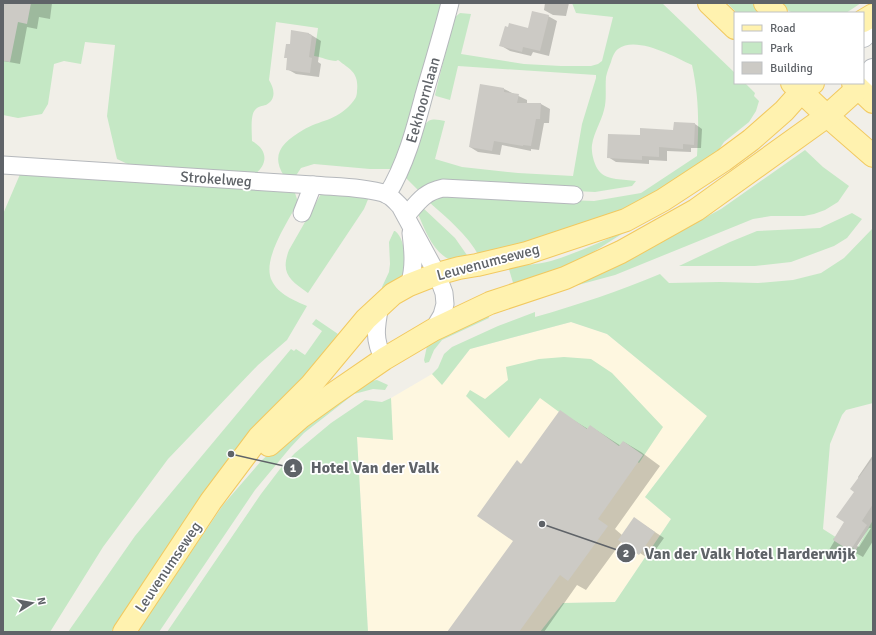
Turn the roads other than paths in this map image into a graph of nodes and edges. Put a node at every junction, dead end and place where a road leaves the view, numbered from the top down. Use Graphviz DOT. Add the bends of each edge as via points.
graph roads {
  1 [pos="450,3"];
  2 [pos="709,3"];
  3 [pos="765,3"];
  4 [pos="775,12"];
  5 [pos="873,15"];
  6 [pos="864,20"];
  7 [pos="873,25"];
  8 [pos="734,27"];
  9 [pos="864,35"];
  10 [pos="873,70"];
  11 [pos="802,86"];
  12 [pos="862,88"];
  13 [pos="827,116"];
  14 [pos="873,156"];
  15 [pos="3,165"];
  16 [pos="313,185"];
  17 [pos="387,194"];
  18 [pos="574,195"];
  19 [pos="302,213"];
  20 [pos="408,221"];
  21 [pos="437,274"];
  22 [pos="409,285"];
  23 [pos="380,306"];
  24 [pos="433,330"];
  25 [pos="384,359"];
  26 [pos="211,502"];
  27 [pos="124,632"];
  1 -- 17 [label="street, Eekhoornlaan" via="415,128 397,178"];
  2 -- 8 [label="main road"];
  3 -- 4 [label="main road"];
  5 -- 6 [label="main road"];
  7 -- 9 [label="main road"];
  10 -- 12 [label="main road"];
  11 -- 13 [label="main road"];
  11 -- 21 [label="main road, Leuvenumseweg" via="784,111 751,140 663,200 626,220 527,253"];
  12 -- 13 [label="main road, Leuvenumseweg"];
  13 -- 14 [label="main road"];
  13 -- 24 [label="main road, Leuvenumseweg" via="696,210 622,252 565,278 490,303"];
  15 -- 16 [label="street, Strokelweg"];
  16 -- 17 [label="street, Strokelweg"];
  16 -- 19 [label="street"];
  17 -- 20 [label="street" via="400,206"];
  18 -- 20 [label="street" via="443,188 420,198"];
  20 -- 21 [label="street"];
  20 -- 22 [label="street" via="413,257"];
  21 -- 22 [label="main road, Leuvenumseweg"];
  21 -- 24 [label="street" via="444,292 445,304"];
  22 -- 23 [label="main road, Leuvenumseweg" via="393,294"];
  23 -- 25 [label="street" via="375,336"];
  23 -- 26 [label="main road, Leuvenumseweg" via="311,385 259,437"];
  24 -- 25 [label="main road, Leuvenumseweg"];
  25 -- 26 [label="main road, Leuvenumseweg" via="301,417"];
  26 -- 27 [label="main road, Leuvenumseweg"];
}
